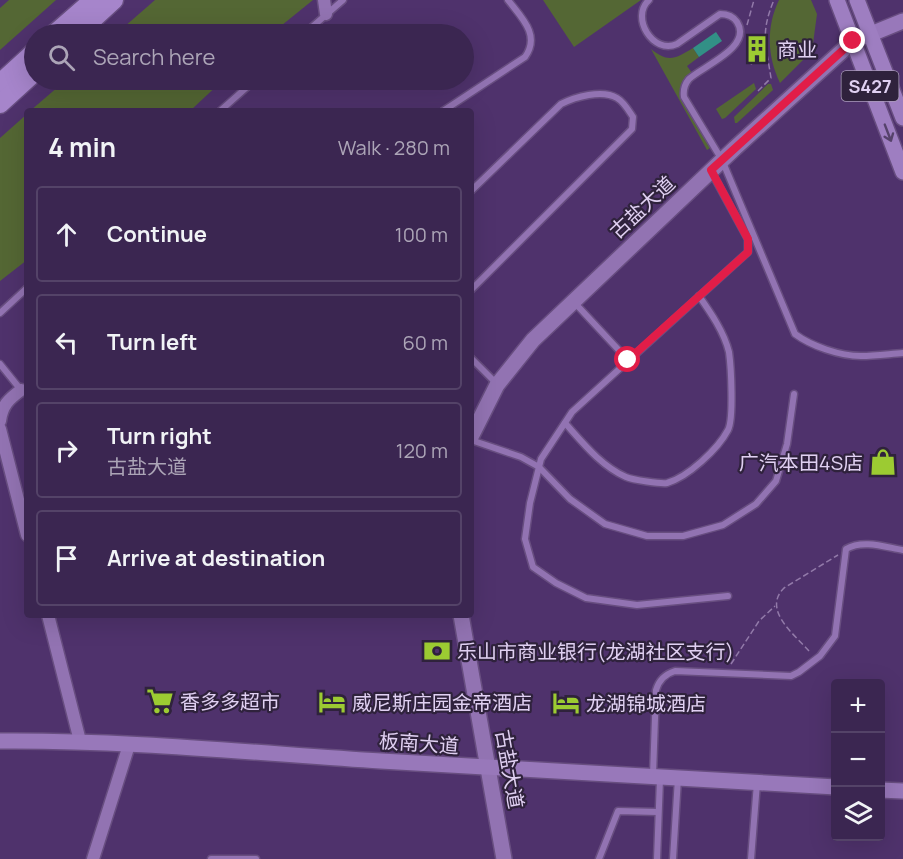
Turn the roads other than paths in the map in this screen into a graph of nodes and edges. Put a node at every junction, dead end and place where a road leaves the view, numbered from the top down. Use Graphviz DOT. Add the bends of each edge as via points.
graph roads {
  1 [pos="93,0"];
  2 [pos="114,0"];
  3 [pos="324,0"];
  4 [pos="343,0"];
  5 [pos="508,0"];
  6 [pos="649,0"];
  7 [pos="837,0"];
  8 [pos="857,0"];
  9 [pos="326,14"];
  10 [pos="903,21"];
  11 [pos="65,24"];
  12 [pos="88,24"];
  13 [pos="315,24"];
  14 [pos="871,34"];
  15 [pos="853,41"];
  16 [pos="24,61"];
  17 [pos="24,82"];
  18 [pos="0,83"];
  19 [pos="244,90"];
  20 [pos="0,104"];
  21 [pos="223,108"];
  22 [pos="448,108"];
  23 [pos="903,118"];
  24 [pos="716,165"];
  25 [pos="903,172"];
  26 [pos="474,188"];
  27 [pos="474,287"];
  28 [pos="24,291"];
  29 [pos="699,296"];
  30 [pos="573,301"];
  31 [pos="0,313"];
  32 [pos="903,352"];
  33 [pos="628,360"];
  34 [pos="474,361"];
  35 [pos="0,364"];
  36 [pos="498,385"];
  37 [pos="24,388"];
  38 [pos="794,394"];
  39 [pos="0,421"];
  40 [pos="565,423"];
  41 [pos="0,429"];
  42 [pos="474,432"];
  43 [pos="474,439"];
  44 [pos="539,467"];
  45 [pos="24,523"];
  46 [pos="903,550"];
  47 [pos="728,596"];
  48 [pos="49,618"];
  49 [pos="462,618"];
  50 [pos="0,741"];
  51 [pos="80,741"];
  52 [pos="129,745"];
  53 [pos="489,768"];
  54 [pos="657,775"];
  55 [pos="678,777"];
  56 [pos="757,782"];
  57 [pos="831,787"];
  58 [pos="885,790"];
  59 [pos="903,792"];
  60 [pos="658,812"];
  61 [pos="93,859"];
  62 [pos="211,859"];
  63 [pos="256,859"];
  64 [pos="504,859"];
  65 [pos="599,859"];
  66 [pos="657,859"];
  67 [pos="673,859"];
  68 [pos="751,859"];
  1 -- 11 [label="highway"];
  2 -- 12 [label="highway"];
  3 -- 9 [label="street"];
  4 -- 9 [label="lane"];
  5 -- 22 [label="lane" via="528,26 532,48 525,57"];
  6 -- 24 [label="lane" via="642,9 641,20 662,46 677,44 720,14 734,18 739,26 736,45 684,88 684,97"];
  7 -- 15 [label="main road, S427"];
  8 -- 14 [label="main road, S427"];
  9 -- 13 [label="lane"];
  10 -- 14 [label="main road"];
  14 -- 15 [label="street, 古盐大道"];
  14 -- 23 [label="main road, S427"];
  15 -- 24 [label="street, 古盐大道"];
  15 -- 25 [label="main road, S427, one-way"];
  16 -- 18 [label="highway"];
  17 -- 20 [label="highway"];
  19 -- 21 [label="lane"];
  24 -- 29 [label="lane" via="748,239 748,252"];
  24 -- 30 [label="street, 古盐大道"];
  24 -- 32 [label="lane" via="795,334 817,347 859,356"];
  26 -- 27 [label="lane" via="567,101 609,94 620,99 633,117 632,129"];
  28 -- 31 [label="lane"];
  29 -- 33 [label="lane"];
  29 -- 40 [label="lane" via="716,320 729,352 732,398 729,428 707,456 689,472 665,484 627,477 595,457"];
  30 -- 33 [label="lane"];
  30 -- 36 [label="street, 古盐大道" via="533,340"];
  33 -- 40 [label="lane"];
  34 -- 36 [label="lane"];
  35 -- 37 [label="lane"];
  36 -- 42 [label="street, 古盐大道"];
  37 -- 39 [label="street" via="6,401"];
  38 -- 44 [label="lane" via="776,481 756,504 723,525 683,536 647,536 605,524 570,499"];
  40 -- 44 [label="lane"];
  41 -- 45 [label="street"];
  43 -- 44 [label="lane"];
  44 -- 47 [label="lane" via="525,539 533,567 556,583 586,598 636,605"];
  46 -- 54 [label="lane" via="866,544 846,549 835,636 820,656 791,676 675,671 659,681"];
  48 -- 51 [label="street"];
  49 -- 53 [label="street, 古盐大道"];
  50 -- 51 [label="main road, 板南大道"];
  51 -- 52 [label="main road, 板南大道"];
  52 -- 53 [label="main road, 板南大道"];
  52 -- 61 [label="street"];
  53 -- 54 [label="main road, 板南大道"];
  53 -- 64 [label="street, 古盐大道"];
  54 -- 55 [label="main road, 板南大道"];
  54 -- 60 [label="lane"];
  55 -- 56 [label="main road, 板南大道"];
  55 -- 67 [label="lane"];
  56 -- 57 [label="main road, 板南大道"];
  56 -- 68 [label="lane"];
  58 -- 59 [label="main road"];
  60 -- 65 [label="lane" via="618,811"];
  60 -- 66 [label="lane"];
  62 -- 63 [label="lane"];
}
